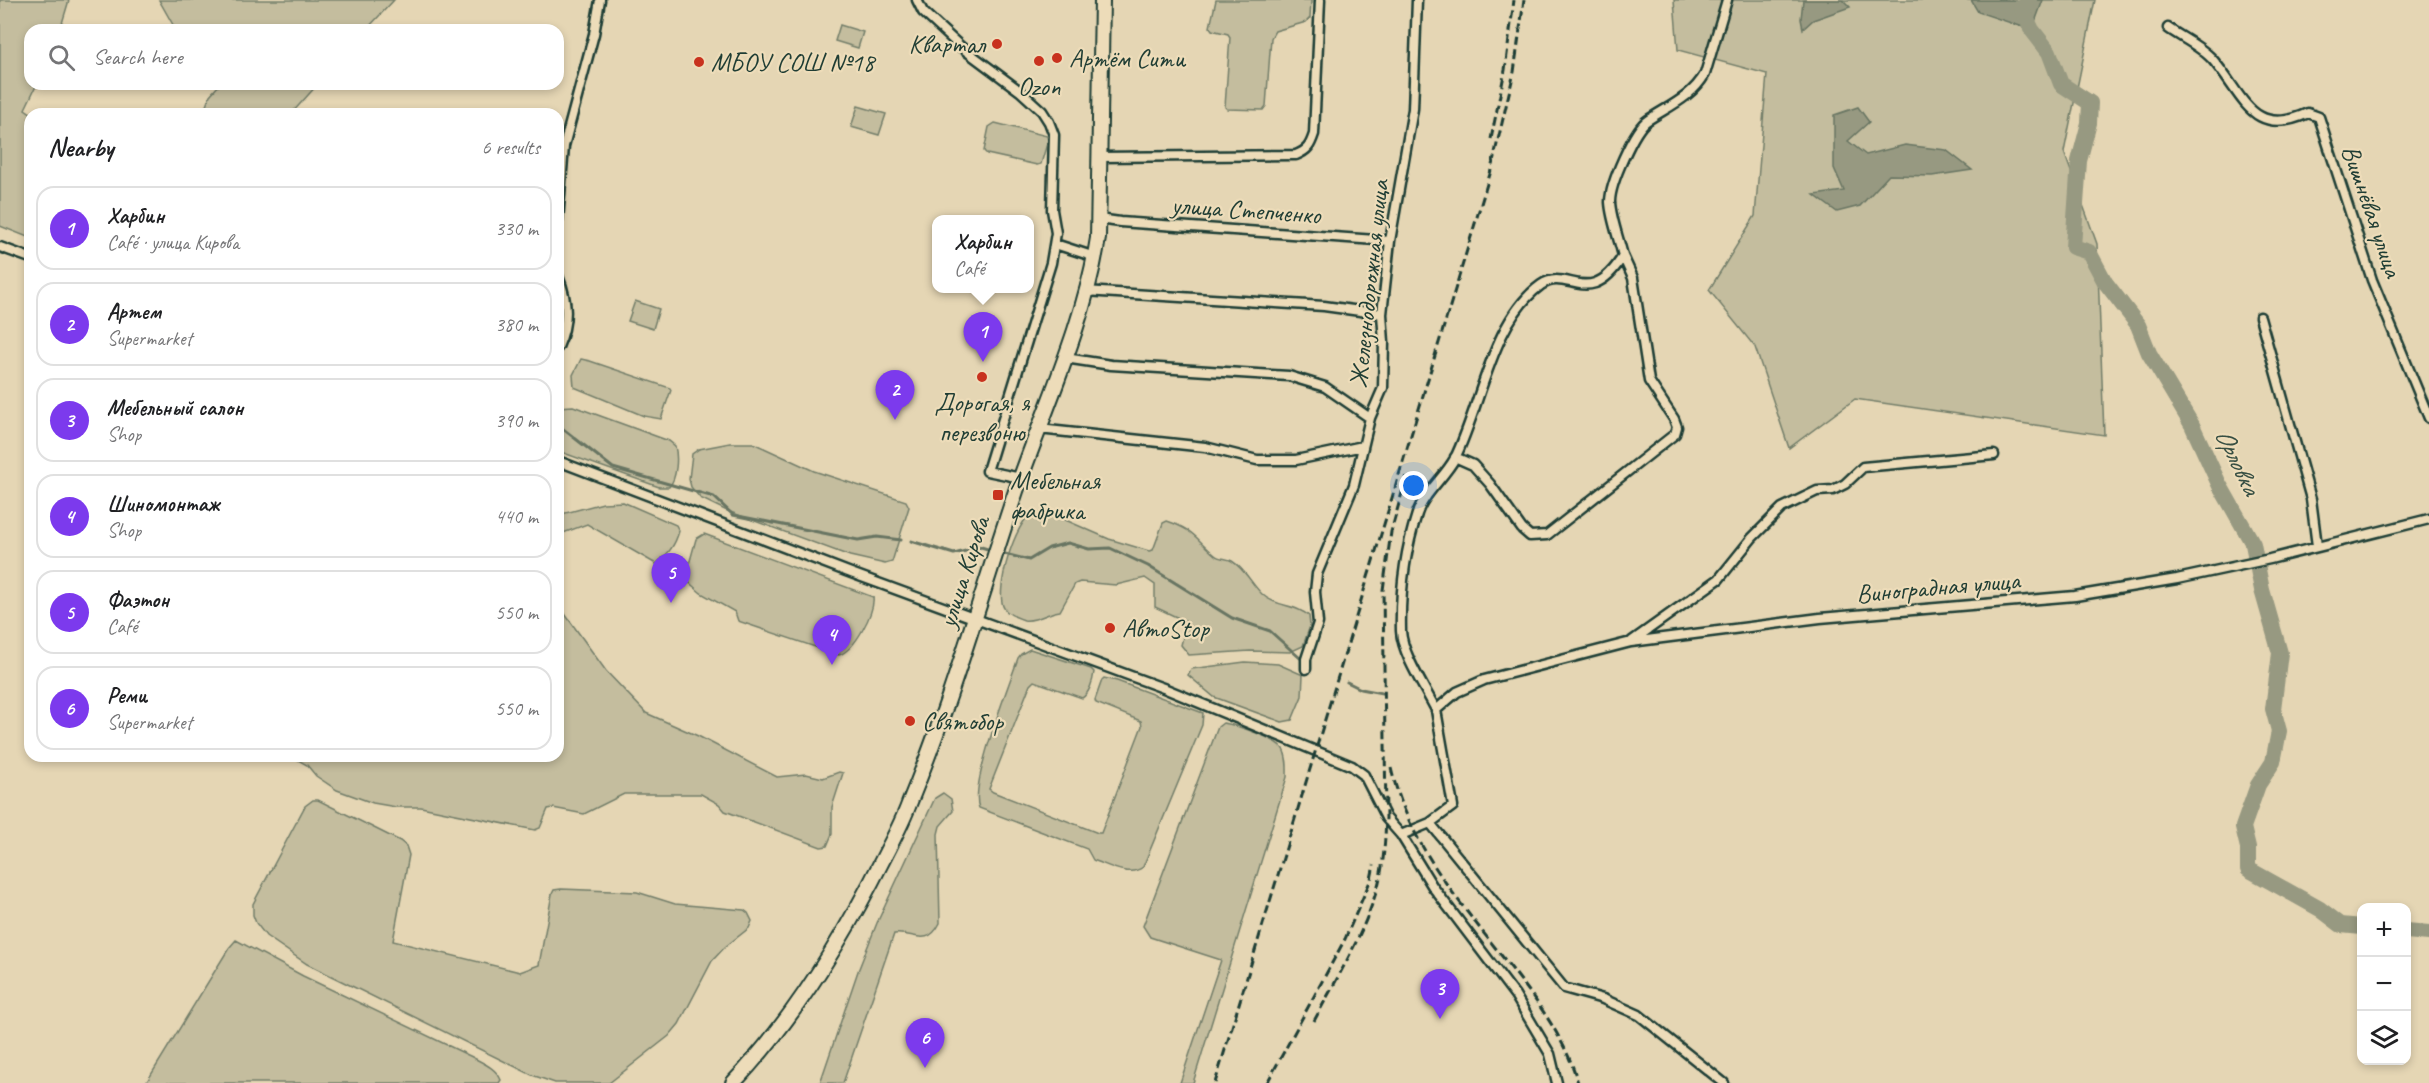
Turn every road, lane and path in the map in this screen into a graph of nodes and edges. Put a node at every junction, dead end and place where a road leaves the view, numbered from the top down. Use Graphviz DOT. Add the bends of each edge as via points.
graph roads {
  1 [pos="600,0"];
  2 [pos="917,0"];
  3 [pos="1102,0"];
  4 [pos="1320,0"];
  5 [pos="1417,0"];
  6 [pos="1727,0"];
  7 [pos="2168,28"];
  8 [pos="564,146"];
  9 [pos="1099,157"];
  10 [pos="1099,219"];
  11 [pos="1390,241"];
  12 [pos="1055,244"];
  13 [pos="0,247"];
  14 [pos="24,256"];
  15 [pos="1623,256"];
  16 [pos="1095,257"];
  17 [pos="1085,291"];
  18 [pos="564,297"];
  19 [pos="1382,314"];
  20 [pos="2260,316"];
  21 [pos="564,328"];
  22 [pos="1065,358"];
  23 [pos="1370,418"];
  24 [pos="2429,418"];
  25 [pos="1039,429"];
  26 [pos="1363,446"];
  27 [pos="1994,455"];
  28 [pos="1455,457"];
  29 [pos="564,463"];
  30 [pos="1021,478"];
  31 [pos="2429,519"];
  32 [pos="2317,546"];
  33 [pos="974,617"];
  34 [pos="1631,642"];
  35 [pos="1306,669"];
  36 [pos="1436,710"];
  37 [pos="1430,823"];
  38 [pos="1401,835"];
  39 [pos="733,1083"];
  40 [pos="1557,1083"];
  41 [pos="1724,1083"];
  1 -- 8 [label="street"];
  2 -- 12 [label="street" via="923,12 1042,111 1049,122 1054,135"];
  3 -- 9 [label="main road, улица Кирова"];
  4 -- 9 [label="street" via="1314,134 1306,151 1296,155"];
  5 -- 11 [label="street, Железнодорожная улица" via="1413,110"];
  6 -- 15 [label="street" via="1701,82 1684,98 1644,123 1631,139 1610,201"];
  7 -- 24 [label="street, Вишнёвая улица" via="2212,58 2263,120 2293,120 2308,113 2319,117 2372,280"];
  9 -- 10 [label="main road, улица Кирова"];
  10 -- 11 [label="street, улица Степченко"];
  10 -- 16 [label="main road, улица Кирова"];
  11 -- 19 [label="street, Железнодорожная улица"];
  12 -- 16 [label="street"];
  12 -- 30 [label="street" via="987,471"];
  13 -- 14 [label="street"];
  15 -- 28 [label="street" via="1597,284 1557,280 1543,283 1515,311 1485,376"];
  15 -- 28 [label="street" via="1633,278 1649,381 1674,419 1675,434 1547,535 1538,537 1522,529 1473,465"];
  16 -- 17 [label="main road, улица Кирова"];
  17 -- 19 [label="street" via="1324,306"];
  17 -- 22 [label="main road, улица Кирова"];
  18 -- 21 [label="street"];
  19 -- 23 [label="street, Железнодорожная улица" via="1383,388"];
  20 -- 32 [label="street" via="2311,499"];
  22 -- 23 [label="street" via="1111,365 1289,376 1325,387"];
  22 -- 25 [label="main road, улица Кирова"];
  23 -- 26 [label="street, Железнодорожная улица"];
  25 -- 26 [label="street" via="1205,447 1257,460 1296,460"];
  25 -- 30 [label="main road, улица Кирова"];
  26 -- 35 [label="street, Железнодорожная улица" via="1354,485 1317,574 1318,623"];
  27 -- 34 [label="street, Виноградная улица" via="1863,467 1845,484 1817,491 1782,508 1719,579"];
  28 -- 36 [label="street" via="1418,510 1407,547 1404,576 1401,633 1411,663"];
  29 -- 33 [label="street"];
  30 -- 33 [label="main road, улица Кирова"];
  31 -- 32 [label="street"];
  32 -- 34 [label="street, Виноградная улица" via="2177,579 2075,596 1820,618"];
  33 -- 38 [label="street" via="1216,709 1352,766 1364,775 1386,818"];
  33 -- 39 [label="main road, улица Кирова" via="909,806 862,901 802,997"];
  34 -- 36 [label="street, Виноградная улица" via="1484,680 1457,692"];
  36 -- 37 [label="street" via="1453,807"];
  37 -- 38 [label="street"];
  37 -- 41 [label="street" via="1564,988 1639,1015"];
  38 -- 40 [label="street" via="1433,887 1515,995 1550,1054"];
}
